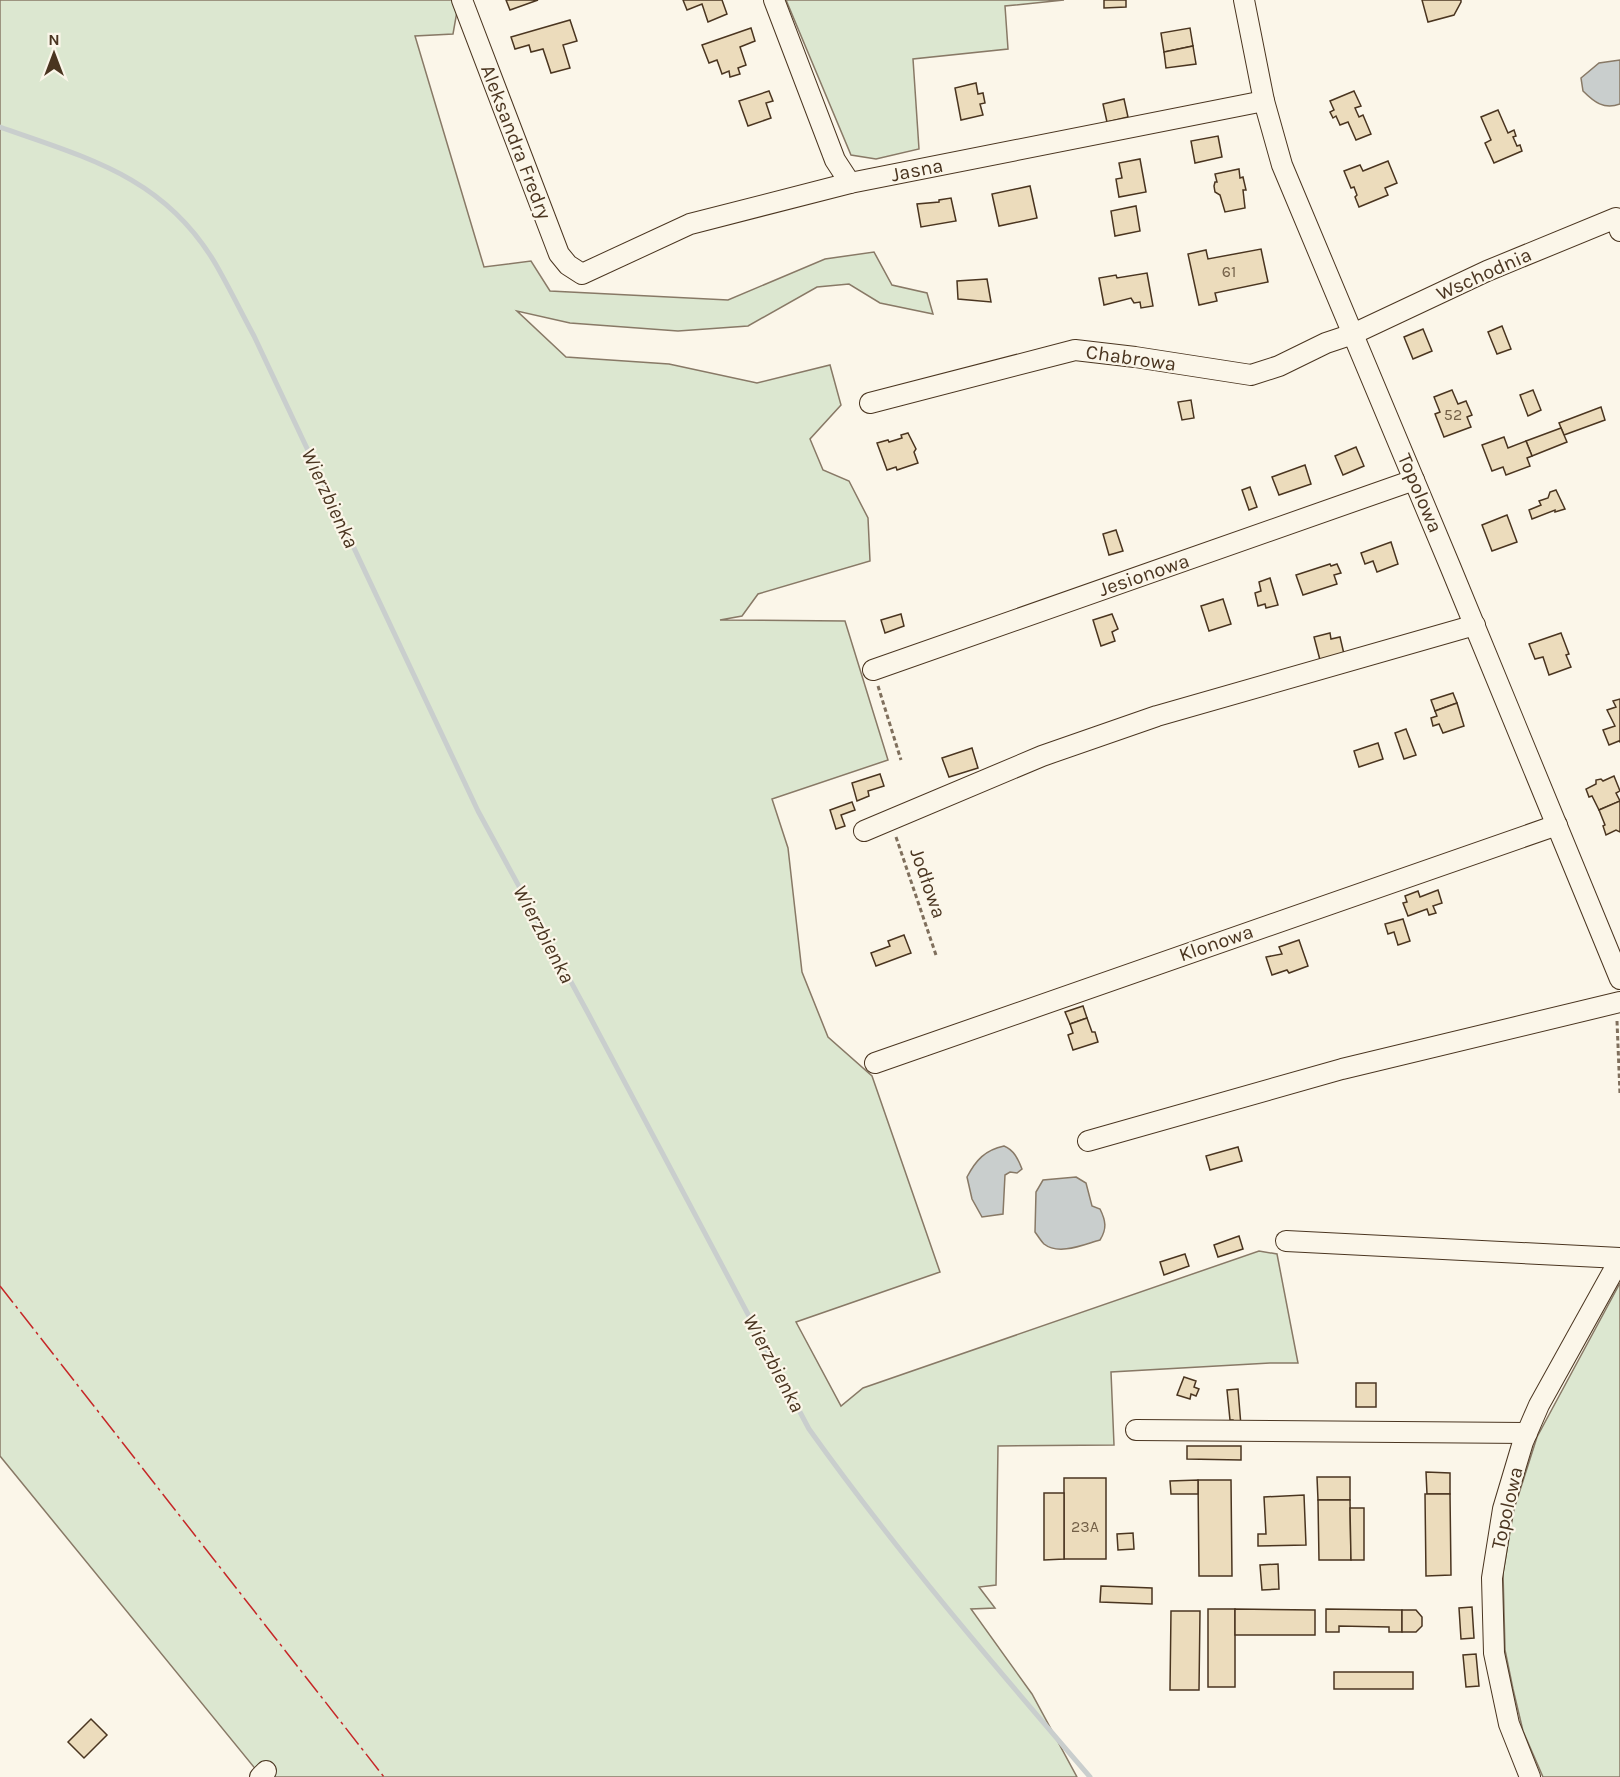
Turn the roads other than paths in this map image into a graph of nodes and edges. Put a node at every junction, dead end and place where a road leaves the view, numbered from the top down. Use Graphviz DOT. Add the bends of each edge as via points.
graph roads {
  1 [pos="462,0"];
  2 [pos="774,0"];
  3 [pos="1244,0"];
  4 [pos="1264,101"];
  5 [pos="850,183"];
  6 [pos="1618,225"];
  7 [pos="582,274"];
  8 [pos="1353,334"];
  9 [pos="870,403"];
  10 [pos="1414,480"];
  11 [pos="1475,625"];
  12 [pos="873,670"];
  13 [pos="1557,825"];
  14 [pos="864,831"];
  15 [pos="1620,979"];
  16 [pos="1620,1002"];
  17 [pos="875,1063"];
  18 [pos="1088,1141"];
  19 [pos="1286,1241"];
  20 [pos="1620,1258"];
  21 [pos="1136,1430"];
  22 [pos="1527,1433"];
  23 [pos="1530,1777"];
  1 -- 7 [label="street, Aleksandra Fredry" via="559,254"];
  2 -- 5 [label="street" via="835,160"];
  3 -- 4 [label="street, Topolowa"];
  4 -- 5 [label="street, Jasna"];
  4 -- 8 [label="street, Topolowa" via="1282,165"];
  5 -- 7 [label="street, Jasna" via="690,224"];
  6 -- 8 [label="street, Wschodnia" via="1487,271"];
  8 -- 9 [label="street, Chabrowa" via="1251,375 1075,350"];
  8 -- 10 [label="street, Topolowa"];
  10 -- 11 [label="street, Topolowa"];
  10 -- 12 [label="street, Jesionowa"];
  11 -- 13 [label="street, Topolowa"];
  11 -- 14 [label="street" via="1157,716 1042,756"];
  13 -- 15 [label="street, Topolowa"];
  13 -- 17 [label="street, Klonowa"];
  16 -- 18 [label="street" via="1342,1069"];
  19 -- 20 [label="street"];
  20 -- 22 [label="street, Topolowa"];
  21 -- 22 [label="street"];
  22 -- 23 [label="street, Topolowa" via="1503,1509 1492,1578 1494,1653 1509,1724"];
}
